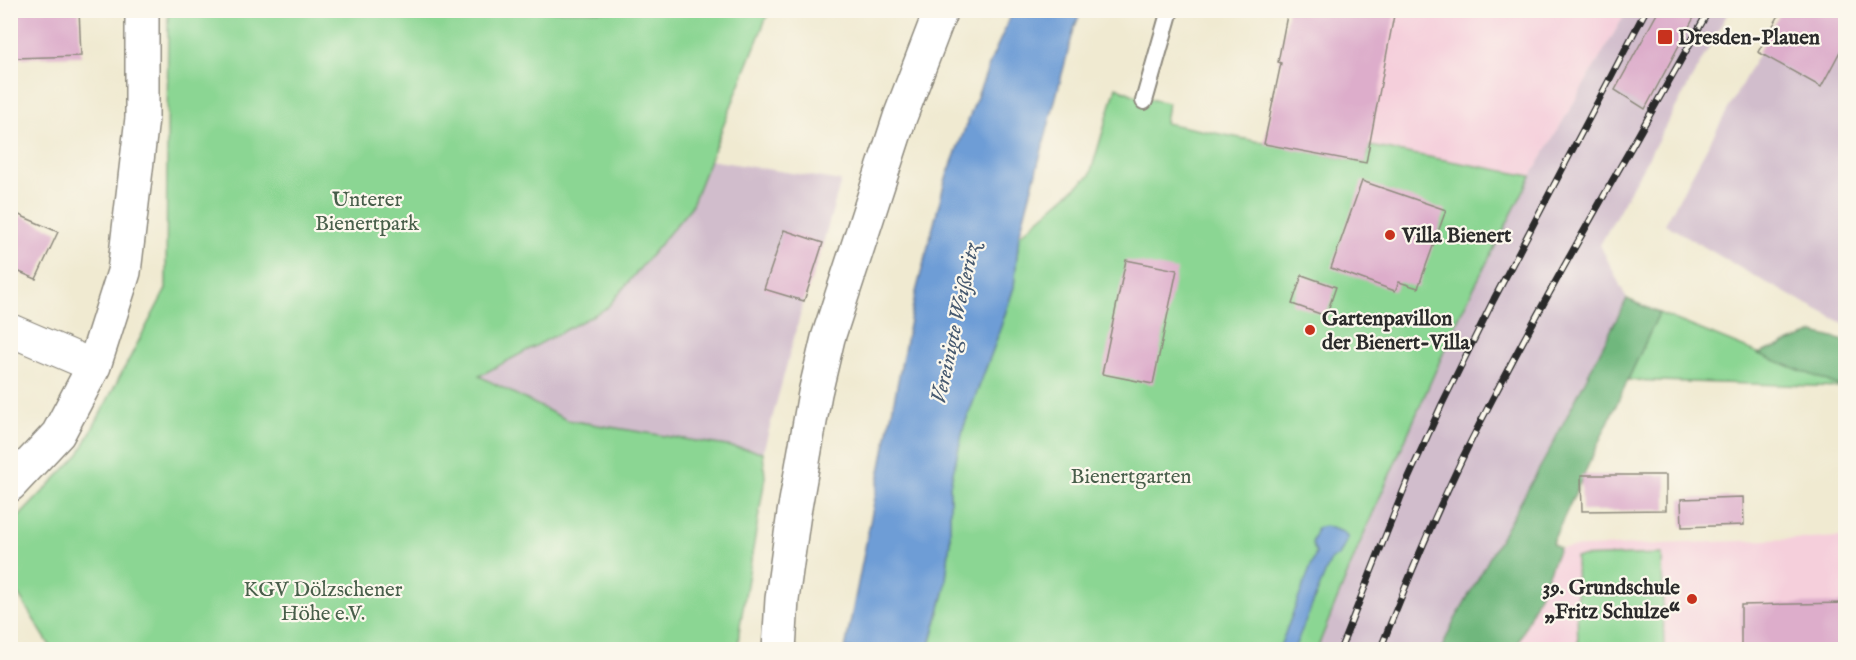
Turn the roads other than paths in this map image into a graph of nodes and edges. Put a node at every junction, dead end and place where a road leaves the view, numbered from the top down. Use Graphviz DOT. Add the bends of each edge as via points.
graph roads {
  1 [pos="142,10"];
  2 [pos="941,10"];
  3 [pos="1170,10"];
  4 [pos="1144,101"];
  5 [pos="10,330"];
  6 [pos="94,366"];
  7 [pos="10,485"];
  8 [pos="779,650"];
  1 -- 6 [label="main road" via="142,118 124,272"];
  2 -- 8 [label="main road" via="900,117 828,338 794,513"];
  3 -- 4 [label="lane"];
  5 -- 6 [label="street"];
  6 -- 7 [label="main road" via="58,434"];
}
